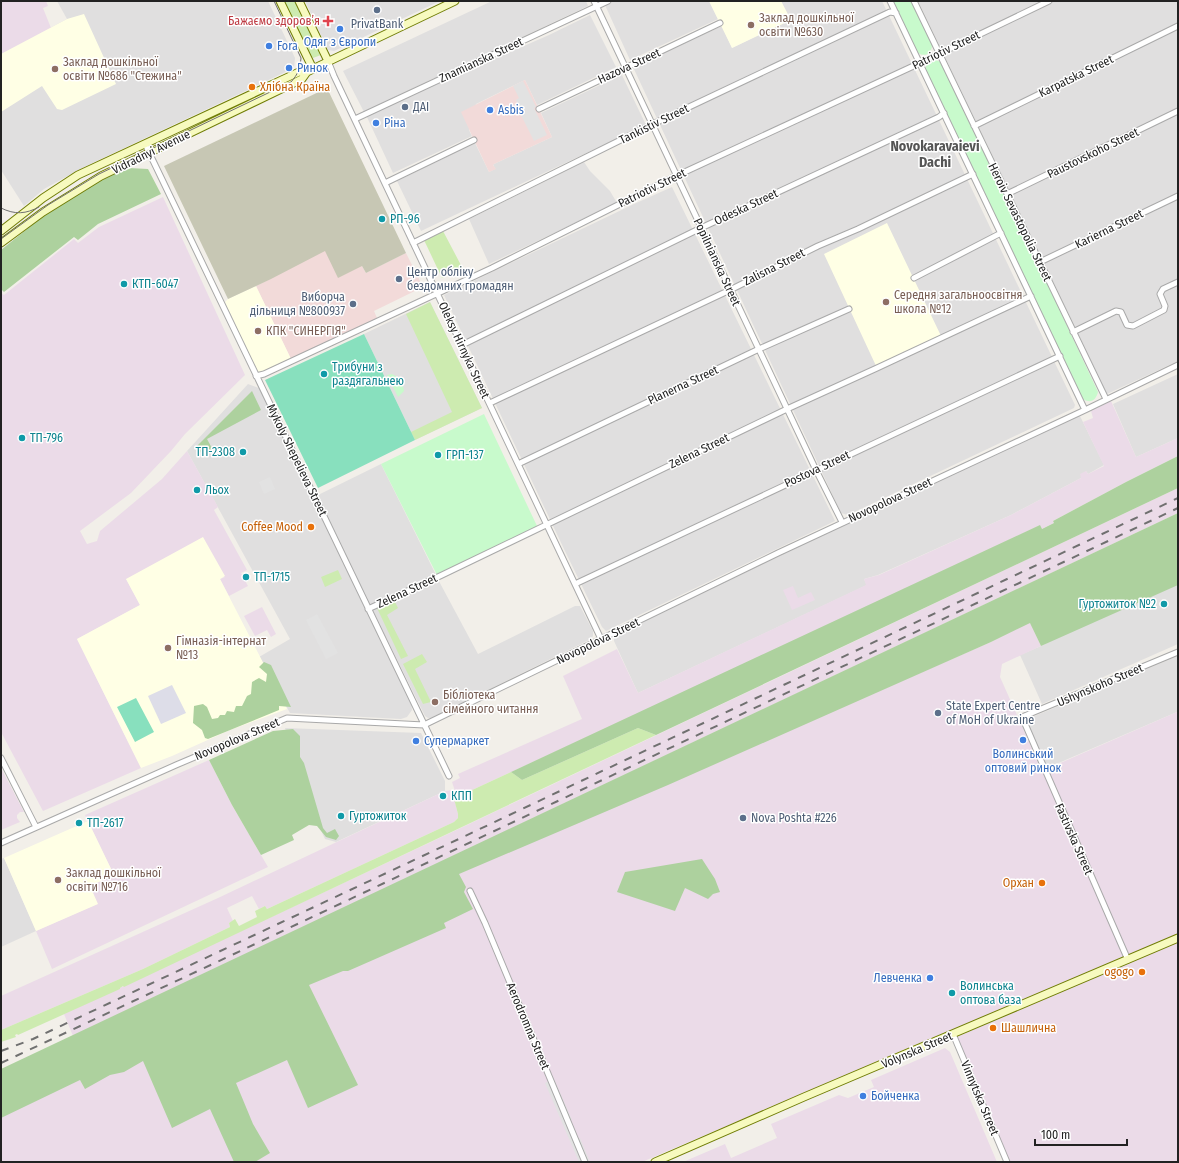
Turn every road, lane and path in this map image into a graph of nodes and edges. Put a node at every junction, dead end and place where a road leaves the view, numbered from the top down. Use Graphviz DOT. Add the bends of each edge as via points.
graph roads {
  1 [pos="280,1"];
  2 [pos="300,1"];
  3 [pos="455,1"];
  4 [pos="608,1"];
  5 [pos="890,1"];
  6 [pos="914,1"];
  7 [pos="1049,1"];
  8 [pos="595,4"];
  9 [pos="896,13"];
  10 [pos="720,24"];
  11 [pos="1178,26"];
  12 [pos="939,53"];
  13 [pos="328,61"];
  14 [pos="920,63"];
  15 [pos="625,67"];
  16 [pos="310,71"];
  17 [pos="539,109"];
  18 [pos="1178,111"];
  19 [pos="944,112"];
  20 [pos="355,119"];
  21 [pos="653,124"];
  22 [pos="974,126"];
  23 [pos="474,140"];
  24 [pos="144,144"];
  25 [pos="149,154"];
  26 [pos="973,174"];
  27 [pos="676,176"];
  28 [pos="385,183"];
  29 [pos="1007,194"];
  30 [pos="1178,196"];
  31 [pos="701,228"];
  32 [pos="1,231"];
  33 [pos="1001,233"];
  34 [pos="1,243"];
  35 [pos="413,243"];
  36 [pos="1040,262"];
  37 [pos="914,278"];
  38 [pos="1178,282"];
  39 [pos="730,290"];
  40 [pos="437,293"];
  41 [pos="1031,296"];
  42 [pos="849,309"];
  43 [pos="1073,332"];
  44 [pos="462,345"];
  45 [pos="759,349"];
  46 [pos="1060,356"];
  47 [pos="1178,365"];
  48 [pos="256,376"];
  49 [pos="1106,399"];
  50 [pos="490,403"];
  51 [pos="787,409"];
  52 [pos="1085,410"];
  53 [pos="518,464"];
  54 [pos="816,470"];
  55 [pos="842,522"];
  56 [pos="547,524"];
  57 [pos="575,584"];
  58 [pos="368,609"];
  59 [pos="602,639"];
  60 [pos="1178,652"];
  61 [pos="1022,717"];
  62 [pos="424,725"];
  63 [pos="1,758"];
  64 [pos="449,776"];
  65 [pos="36,827"];
  66 [pos="1,843"];
  67 [pos="470,891"];
  68 [pos="1178,938"];
  69 [pos="1128,960"];
  70 [pos="953,1034"];
  71 [pos="585,1162"];
  72 [pos="655,1162"];
  73 [pos="1007,1162"];
  1 -- 16 [label="main road"];
  2 -- 13 [label="main road"];
  3 -- 13 [label="main road, Vidradnyi Avenue"];
  4 -- 8 [label="street, Znamianska Street"];
  5 -- 9 [label="street, Heroiv Sevastopolia Street"];
  6 -- 12 [label="street, Heroiv Sevastopolia Street"];
  7 -- 12 [label="street, Patriotiv Street"];
  8 -- 15 [label="street, Popilnianska Street"];
  8 -- 20 [label="street, Znamianska Street"];
  9 -- 14 [label="street, Heroiv Sevastopolia Street"];
  9 -- 21 [label="street, Tankistiv Street" via="890,12"];
  10 -- 15 [label="street, Hazova Street"];
  11 -- 22 [label="street, Karpatska Street"];
  12 -- 14 [label="street, Patriotiv Street"];
  12 -- 22 [label="street, Heroiv Sevastopolia Street"];
  13 -- 16 [label="main road, Vidradnyi Avenue"];
  13 -- 20 [label="street, Oleksy Hirnyka Street"];
  14 -- 19 [label="street, Heroiv Sevastopolia Street"];
  14 -- 27 [label="street, Patriotiv Street"];
  15 -- 17 [label="street, Hazova Street"];
  15 -- 21 [label="street, Popilnianska Street"];
  16 -- 24 [label="main road, Vidradnyi Avenue" via="299,72"];
  16 -- 25 [label="main road, Vidradnyi Avenue" via="302,79"];
  18 -- 29 [label="street, Paustovskoho Street"];
  19 -- 26 [label="street, Heroiv Sevastopolia Street"];
  19 -- 31 [label="street, Odeska Street" via="939,117"];
  20 -- 28 [label="street, Oleksy Hirnyka Street"];
  21 -- 27 [label="street, Popilnianska Street"];
  21 -- 35 [label="street, Tankistiv Street"];
  22 -- 29 [label="street, Heroiv Sevastopolia Street"];
  23 -- 28 [label="street"];
  24 -- 25 [label="street, Mykoly Shepelieva Street"];
  24 -- 32 [label="main road, Vidradnyi Avenue" via="63,184"];
  25 -- 34 [label="main road, Vidradnyi Avenue" via="101,176 49,208"];
  25 -- 48 [label="street, Mykoly Shepelieva Street"];
  26 -- 33 [label="street, Heroiv Sevastopolia Street"];
  26 -- 39 [label="street, Zalisna Street"];
  27 -- 31 [label="street, Popilnianska Street"];
  27 -- 40 [label="street, Patriotiv Street"];
  28 -- 35 [label="street, Oleksy Hirnyka Street"];
  29 -- 36 [label="street, Heroiv Sevastopolia Street"];
  30 -- 36 [label="street, Karierna Street"];
  31 -- 39 [label="street, Popilnianska Street"];
  31 -- 44 [label="street, Odeska Street"];
  33 -- 37 [label="street"];
  33 -- 41 [label="street, Heroiv Sevastopolia Street"];
  35 -- 40 [label="street, Oleksy Hirnyka Street"];
  36 -- 43 [label="street, Heroiv Sevastopolia Street"];
  38 -- 43 [label="street" via="1163,289 1160,294 1164,310 1133,326 1126,325 1121,312 1116,311"];
  39 -- 45 [label="street, Popilnianska Street"];
  39 -- 50 [label="street, Zalisna Street"];
  40 -- 44 [label="street, Oleksy Hirnyka Street"];
  40 -- 48 [label="street, Patriotiv Street"];
  41 -- 46 [label="street, Heroiv Sevastopolia Street"];
  41 -- 51 [label="street, Zelena Street"];
  42 -- 45 [label="street, Planerna Street"];
  43 -- 49 [label="street, Heroiv Sevastopolia Street"];
  44 -- 50 [label="street, Oleksy Hirnyka Street"];
  45 -- 51 [label="street, Popilnianska Street"];
  45 -- 53 [label="street, Planerna Street"];
  46 -- 52 [label="street, Heroiv Sevastopolia Street"];
  46 -- 54 [label="street, Postova Street"];
  47 -- 49 [label="street, Novopolova Street"];
  48 -- 58 [label="street, Mykoly Shepelieva Street"];
  49 -- 52 [label="street, Novopolova Street"];
  50 -- 53 [label="street, Oleksy Hirnyka Street"];
  51 -- 54 [label="street, Popilnianska Street"];
  51 -- 56 [label="street, Zelena Street"];
  52 -- 55 [label="street, Novopolova Street"];
  53 -- 56 [label="street, Oleksy Hirnyka Street"];
  54 -- 55 [label="street, Popilnianska Street"];
  54 -- 57 [label="street, Postova Street"];
  55 -- 59 [label="street, Novopolova Street"];
  56 -- 57 [label="street, Oleksy Hirnyka Street"];
  56 -- 58 [label="street, Zelena Street"];
  57 -- 59 [label="street, Oleksy Hirnyka Street"];
  58 -- 62 [label="street, Mykoly Shepelieva Street"];
  59 -- 62 [label="street, Novopolova Street"];
  60 -- 61 [label="street, Ushynskoho Street"];
  61 -- 69 [label="street, Fastivska Street"];
  62 -- 64 [label="street, Mykoly Shepelieva Street"];
  62 -- 65 [label="street, Novopolova Street" via="287,718"];
  63 -- 65 [label="street"];
  65 -- 66 [label="street, Novopolova Street"];
  67 -- 71 [label="street, Aerodromna Street"];
  68 -- 69 [label="main road, Volynska Street"];
  69 -- 70 [label="main road, Volynska Street"];
  70 -- 72 [label="main road, Volynska Street"];
  70 -- 73 [label="street, Vinnytska Street"];
}
